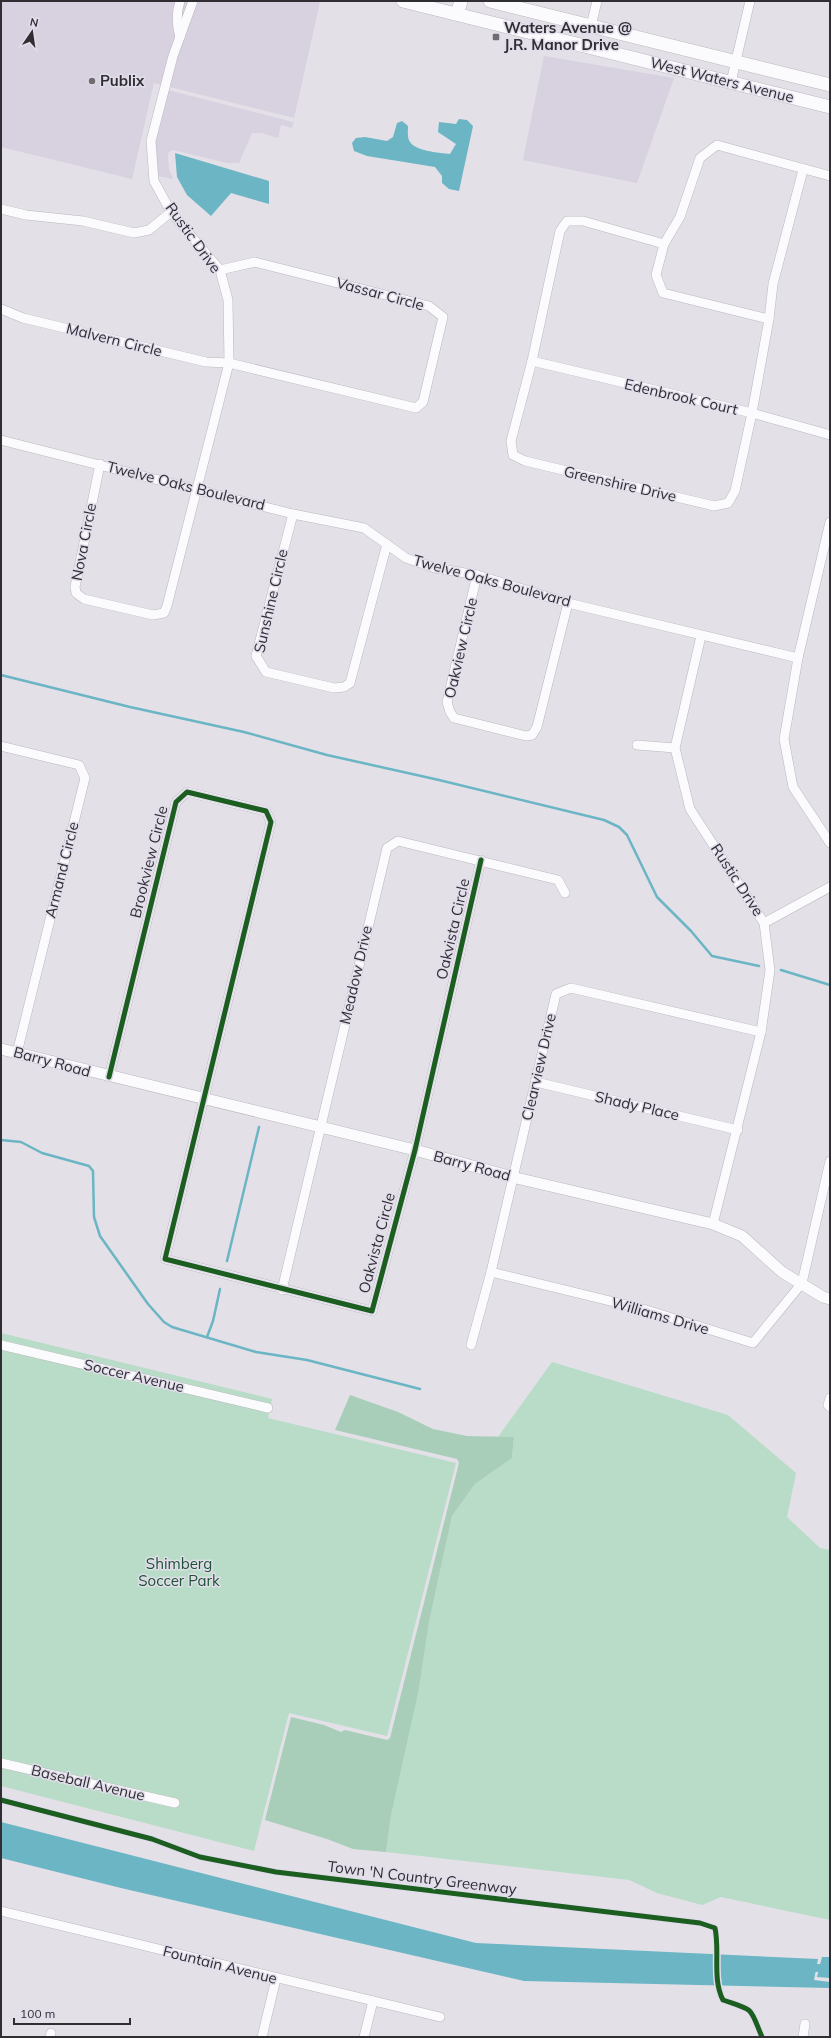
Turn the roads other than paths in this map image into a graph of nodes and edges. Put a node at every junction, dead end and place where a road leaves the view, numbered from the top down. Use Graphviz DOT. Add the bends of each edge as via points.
graph roads {
  1 [pos="180,1"];
  2 [pos="193,1"];
  3 [pos="403,1"];
  4 [pos="461,1"];
  5 [pos="490,1"];
  6 [pos="597,1"];
  7 [pos="750,1"];
  8 [pos="457,14"];
  9 [pos="591,26"];
  10 [pos="180,37"];
  11 [pos="587,46"];
  12 [pos="735,62"];
  13 [pos="731,82"];
  14 [pos="830,85"];
  15 [pos="830,107"];
  16 [pos="804,170"];
  17 [pos="830,176"];
  18 [pos="1,209"];
  19 [pos="171,212"];
  20 [pos="664,244"];
  21 [pos="220,270"];
  22 [pos="1,309"];
  23 [pos="770,319"];
  24 [pos="532,361"];
  25 [pos="229,363"];
  26 [pos="752,414"];
  27 [pos="830,435"];
  28 [pos="1,441"];
  29 [pos="100,464"];
  30 [pos="197,490"];
  31 [pos="293,514"];
  32 [pos="830,522"];
  33 [pos="387,544"];
  34 [pos="477,575"];
  35 [pos="568,603"];
  36 [pos="701,636"];
  37 [pos="798,658"];
  38 [pos="637,745"];
  39 [pos="1,746"];
  40 [pos="675,748"];
  41 [pos="830,843"];
  42 [pos="481,860"];
  43 [pos="830,887"];
  44 [pos="565,893"];
  45 [pos="764,923"];
  46 [pos="761,1032"];
  47 [pos="1,1049"];
  48 [pos="17,1053"];
  49 [pos="109,1077"];
  50 [pos="536,1082"];
  51 [pos="205,1099"];
  52 [pos="320,1127"];
  53 [pos="738,1130"];
  54 [pos="415,1150"];
  55 [pos="830,1161"];
  56 [pos="512,1177"];
  57 [pos="713,1224"];
  58 [pos="491,1272"];
  59 [pos="802,1283"];
  60 [pos="282,1290"];
  61 [pos="830,1299"];
  62 [pos="1,1345"];
  63 [pos="471,1345"];
  64 [pos="830,1398"];
  65 [pos="830,1407"];
  66 [pos="268,1408"];
  67 [pos="1,1763"];
  68 [pos="175,1803"];
  69 [pos="1,1911"];
  70 [pos="276,1979"];
  71 [pos="373,2001"];
  72 [pos="440,2017"];
  73 [pos="805,2024"];
  74 [pos="262,2037"];
  75 [pos="364,2037"];
  76 [pos="803,2037"];
  1 -- 10 [label="street, Rustic Drive" via="177,13"];
  2 -- 10 [label="street, Rustic Drive"];
  3 -- 8 [label="main road, West Waters Avenue"];
  4 -- 8 [label="main road"];
  5 -- 9 [label="main road, West Waters Avenue"];
  6 -- 9 [label="street"];
  7 -- 12 [label="street"];
  8 -- 11 [label="main road, West Waters Avenue"];
  9 -- 11 [label="main road"];
  9 -- 12 [label="main road, West Waters Avenue"];
  10 -- 19 [label="street, Rustic Drive" via="151,141 154,181"];
  11 -- 13 [label="main road, West Waters Avenue"];
  12 -- 13 [label="street"];
  12 -- 14 [label="main road, West Waters Avenue"];
  13 -- 15 [label="main road, West Waters Avenue"];
  16 -- 17 [label="street"];
  16 -- 20 [label="street" via="717,145 700,158 680,217"];
  16 -- 23 [label="street, Greenshire Drive" via="773,284"];
  18 -- 19 [label="street" via="26,215 83,221 134,233 149,230"];
  19 -- 21 [label="street, Rustic Drive"];
  20 -- 23 [label="street" via="656,274 663,292"];
  20 -- 24 [label="street, Greenshire Drive" via="584,221 567,221 560,231"];
  21 -- 25 [label="street, Rustic Drive" via="228,300"];
  21 -- 25 [label="street, Vassar Circle" via="255,262 429,306 443,318 423,402 416,408"];
  22 -- 25 [label="street, Malvern Circle" via="23,318 206,362"];
  23 -- 26 [label="street, Greenshire Drive"];
  24 -- 26 [label="street, Edenbrook Court"];
  24 -- 26 [label="street, Greenshire Drive" via="511,441 513,455 525,461 714,506 728,503 735,491"];
  25 -- 30 [label="street, Rustic Drive"];
  26 -- 27 [label="street, Edenbrook Court"];
  28 -- 29 [label="street, Twelve Oaks Boulevard"];
  29 -- 30 [label="street, Twelve Oaks Boulevard"];
  29 -- 30 [label="street, Nova Circle" via="75,587 76,593 84,599 152,615 164,613 168,606"];
  30 -- 31 [label="street, Twelve Oaks Boulevard"];
  31 -- 33 [label="street, Twelve Oaks Boulevard" via="364,528"];
  31 -- 33 [label="street, Sunshine Circle" via="256,656 266,672 334,688 344,687 350,683"];
  32 -- 37 [label="street"];
  33 -- 34 [label="street, Twelve Oaks Boulevard" via="406,558"];
  34 -- 35 [label="street, Twelve Oaks Boulevard"];
  34 -- 35 [label="street, Oakview Circle" via="447,702 454,718 526,736 532,735 537,727"];
  35 -- 36 [label="street, Twelve Oaks Boulevard"];
  36 -- 37 [label="street, Twelve Oaks Boulevard"];
  36 -- 40 [label="street, Rustic Drive"];
  37 -- 41 [label="street" via="784,739 793,787"];
  38 -- 40 [label="street"];
  39 -- 48 [label="street, Armand Circle" via="79,765 85,778"];
  40 -- 45 [label="street, Rustic Drive" via="690,809"];
  42 -- 44 [label="street, Meadow Drive" via="558,880"];
  42 -- 52 [label="street, Meadow Drive" via="398,841 387,848"];
  42 -- 54 [label="street, Oakvista Circle"];
  43 -- 45 [label="street"];
  45 -- 46 [label="street, Rustic Drive" via="770,970"];
  46 -- 50 [label="street, Clearview Drive" via="571,988 556,994"];
  46 -- 53 [label="street, Rustic Drive"];
  47 -- 48 [label="street, Barry Road"];
  48 -- 49 [label="street, Barry Road"];
  49 -- 51 [label="street, Barry Road"];
  49 -- 51 [label="street, Brookview Circle" via="176,802 187,792 266,811 271,822"];
  50 -- 53 [label="street, Shady Place"];
  50 -- 56 [label="street, Clearview Drive"];
  51 -- 52 [label="street, Barry Road"];
  51 -- 60 [label="street, Oakvista Circle" via="165,1259"];
  52 -- 54 [label="street, Barry Road"];
  52 -- 60 [label="street, Meadow Drive"];
  53 -- 57 [label="street, Rustic Drive"];
  54 -- 56 [label="street, Barry Road"];
  54 -- 60 [label="street, Oakvista Circle" via="372,1311"];
  55 -- 59 [label="street"];
  56 -- 57 [label="street, Barry Road"];
  56 -- 58 [label="street, Clearview Drive"];
  57 -- 59 [label="street, Barry Road" via="742,1236 782,1272"];
  58 -- 59 [label="street, Williams Drive" via="643,1309 753,1343"];
  58 -- 63 [label="street, Clearview Drive"];
  59 -- 61 [label="street, Barry Road"];
  62 -- 66 [label="street, Soccer Avenue"];
  64 -- 65 [label="street"];
  67 -- 68 [label="street, Baseball Avenue"];
  69 -- 70 [label="street, Fountain Avenue"];
  70 -- 71 [label="street, Fountain Avenue"];
  70 -- 74 [label="street"];
  71 -- 72 [label="street, Fountain Avenue"];
  71 -- 75 [label="street"];
  73 -- 76 [label="street"];
}
